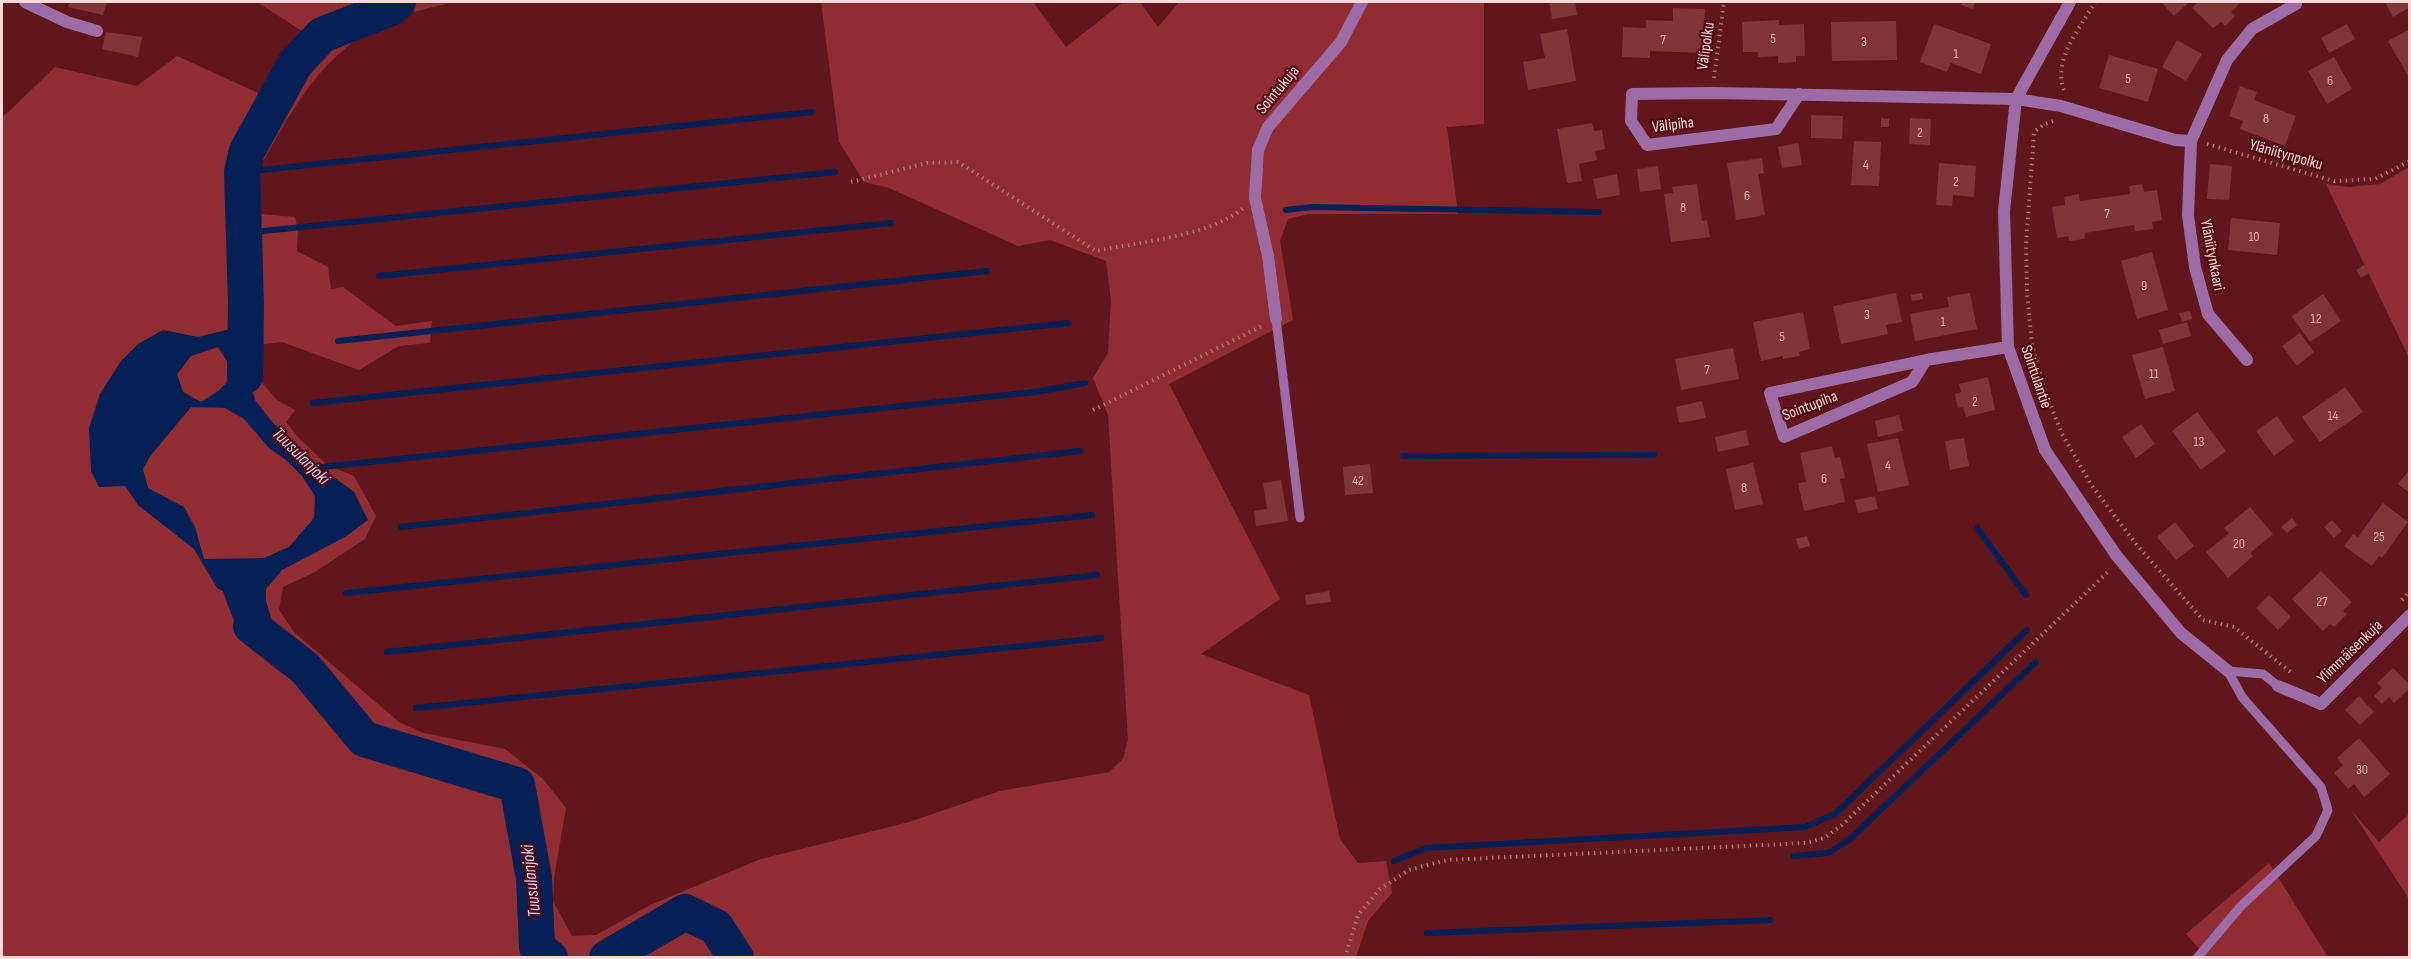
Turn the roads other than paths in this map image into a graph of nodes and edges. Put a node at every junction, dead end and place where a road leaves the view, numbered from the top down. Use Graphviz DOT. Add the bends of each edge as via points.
graph roads {
  1 [pos="25,2"];
  2 [pos="1362,2"];
  3 [pos="2070,2"];
  4 [pos="2296,4"];
  5 [pos="97,31"];
  6 [pos="1799,94"];
  7 [pos="2016,99"];
  8 [pos="2192,141"];
  9 [pos="1276,319"];
  10 [pos="2008,347"];
  11 [pos="1926,360"];
  12 [pos="2247,360"];
  13 [pos="1300,518"];
  14 [pos="2409,615"];
  15 [pos="2228,671"];
  16 [pos="2278,686"];
  17 [pos="2197,957"];
  1 -- 5 [label="street"];
  2 -- 9 [label="street, Sointukuja" via="1341,42 1268,127 1258,150 1255,198 1269,256"];
  3 -- 7 [label="street, Sointulantie"];
  4 -- 8 [label="street, Yläniitynkaari" via="2252,29 2228,60"];
  6 -- 6 [label="street, Välipiha" via="1632,94 1631,121 1647,145 1776,129"];
  6 -- 7 [label="street, Välipiha"];
  7 -- 8 [label="street" via="2061,106 2175,140"];
  7 -- 10 [label="street, Sointulantie" via="2004,211"];
  8 -- 12 [label="street, Yläniitynkaari" via="2188,215 2195,267 2208,314"];
  9 -- 13 [label="lane"];
  10 -- 11 [label="street, Sointupiha"];
  10 -- 15 [label="street, Sointulantie" via="2044,450 2120,559 2181,633"];
  11 -- 11 [label="street, Sointupiha" via="1770,393 1785,437 1912,382"];
  14 -- 16 [label="street, Ylimmäisenkuja" via="2321,704"];
  15 -- 16 [label="lane" via="2263,674"];
  15 -- 17 [label="lane" via="2242,697 2321,787 2328,810 2316,836 2241,906"];
}
